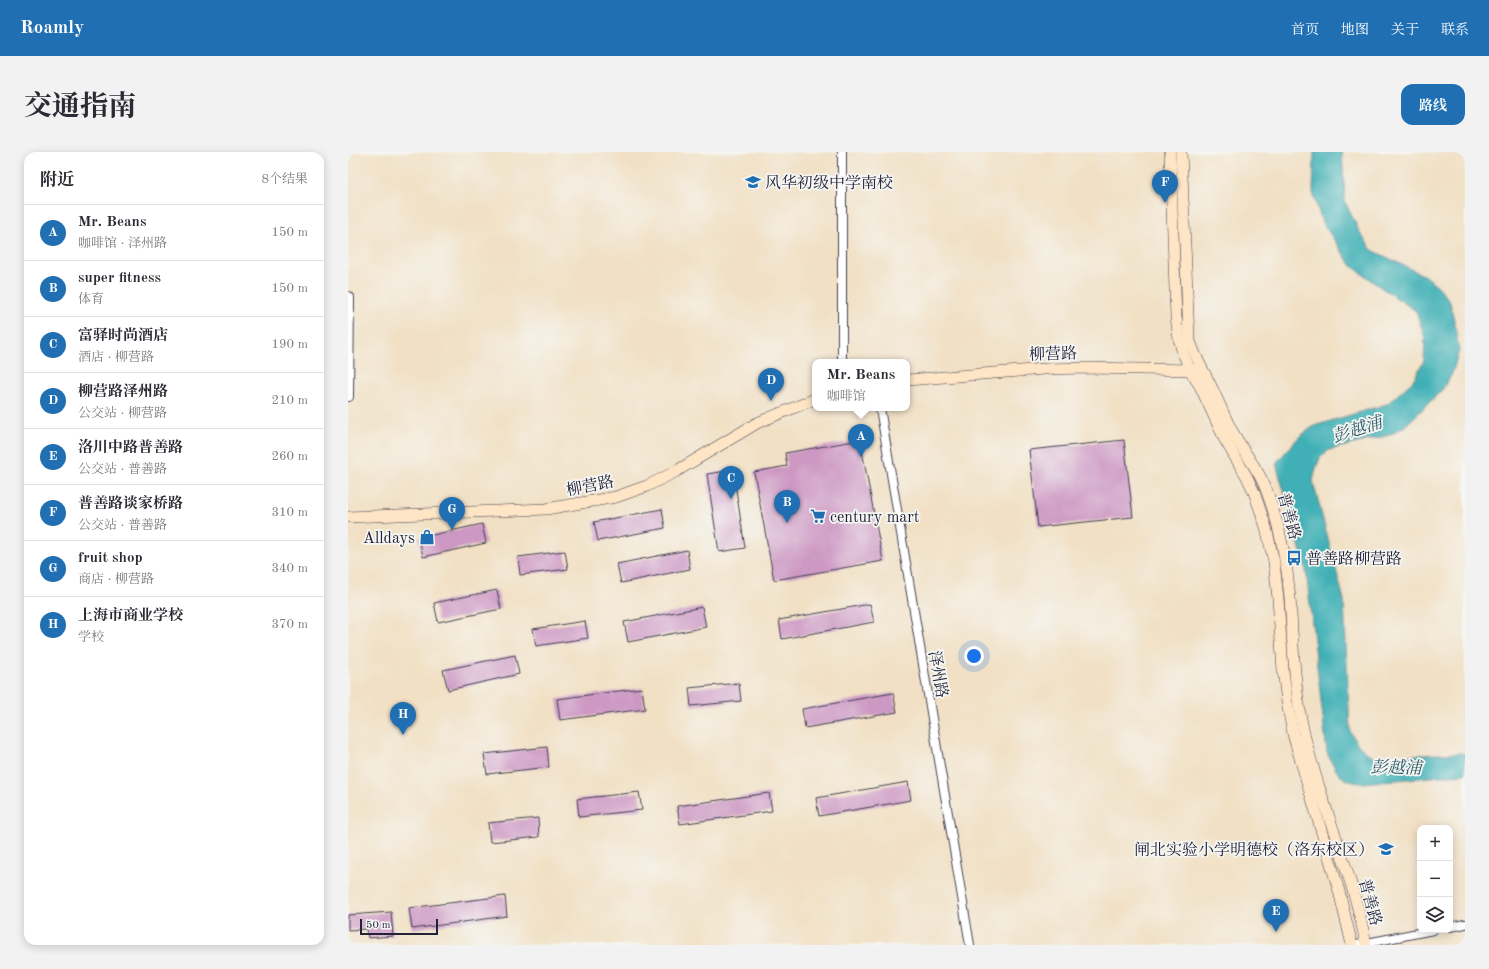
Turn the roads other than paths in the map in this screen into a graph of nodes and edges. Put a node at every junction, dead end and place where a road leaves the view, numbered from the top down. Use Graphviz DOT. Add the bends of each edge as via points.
graph roads {
  1 [pos="842,152"];
  2 [pos="1170,152"];
  3 [pos="1181,152"];
  4 [pos="348,296"];
  5 [pos="842,359"];
  6 [pos="1196,370"];
  7 [pos="910,380"];
  8 [pos="349,397"];
  9 [pos="812,400"];
  10 [pos="881,411"];
  11 [pos="348,517"];
  12 [pos="1465,924"];
  13 [pos="1453,926"];
  14 [pos="1418,933"];
  15 [pos="1363,944"];
  16 [pos="970,945"];
  17 [pos="1352,945"];
  1 -- 5 [label="street"];
  2 -- 6 [label="main road, 普善路" via="1176,317 1183,353"];
  3 -- 6 [label="main road, 普善路" via="1189,338"];
  4 -- 8 [label="street"];
  6 -- 7 [label="main road, 柳营路" via="1044,369"];
  6 -- 15 [label="main road, 普善路" via="1210,383 1234,434 1257,470 1266,487 1278,524 1290,597 1294,670 1304,731 1352,888"];
  6 -- 17 [label="main road, 普善路" via="1200,386 1225,440 1254,492 1266,527 1275,575 1283,670 1292,734 1339,891"];
  9 -- 11 [label="main road, 柳营路" via="757,423 676,472 616,497 546,509"];
  10 -- 16 [label="street, 泽州路"];
  12 -- 13 [label="street"];
  14 -- 15 [label="street"];
}
